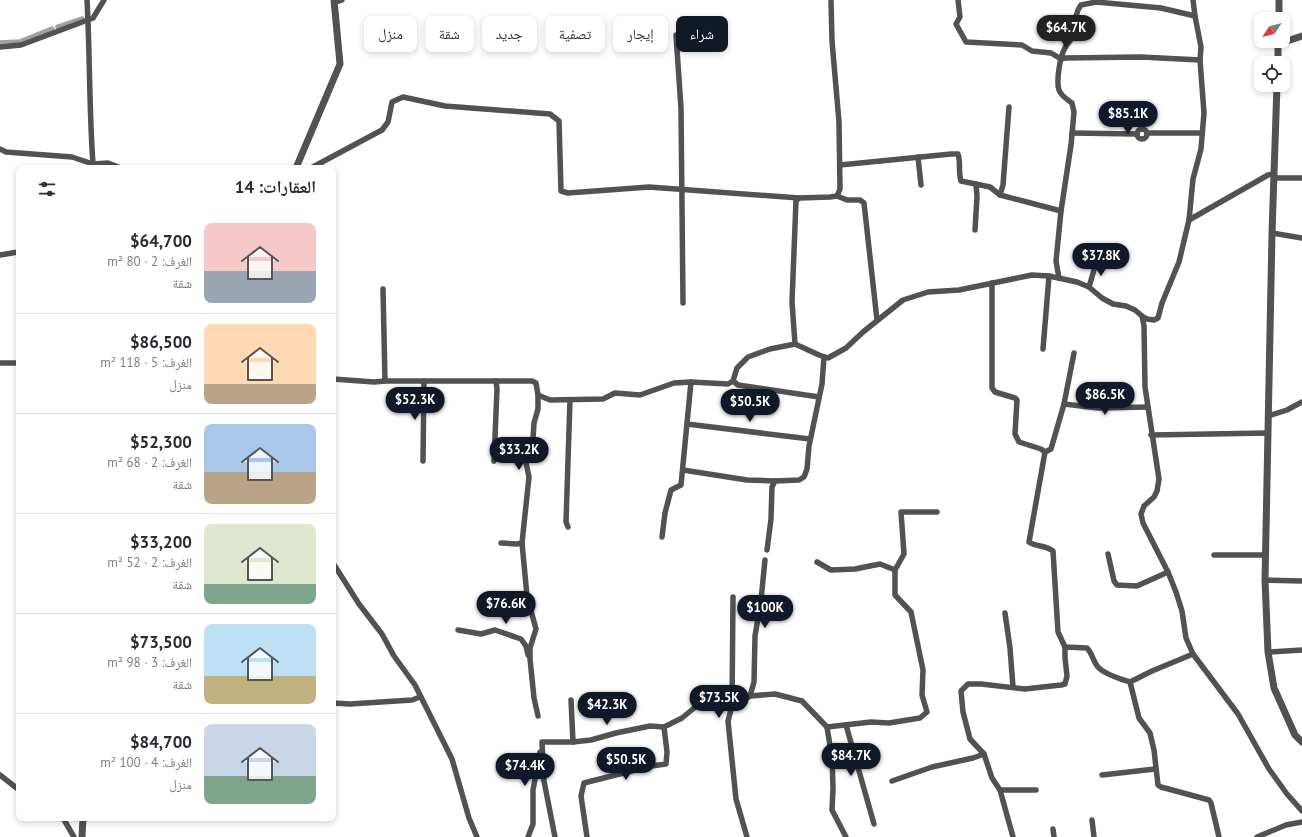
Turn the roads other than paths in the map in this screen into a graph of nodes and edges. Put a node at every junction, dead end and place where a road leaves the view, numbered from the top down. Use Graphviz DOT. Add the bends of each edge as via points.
graph roads {
  1 [pos="87,0"];
  2 [pos="104,0"];
  3 [pos="342,0"];
  4 [pos="831,0"];
  5 [pos="958,0"];
  6 [pos="1193,0"];
  7 [pos="1279,0"];
  8 [pos="335,1"];
  9 [pos="1279,12"];
  10 [pos="1195,16"];
  11 [pos="88,20"];
  12 [pos="1302,36"];
  13 [pos="1290,39"];
  14 [pos="0,47"];
  15 [pos="677,52"];
  16 [pos="1061,59"];
  17 [pos="1200,60"];
  18 [pos="1277,92"];
  19 [pos="1009,107"];
  20 [pos="1072,133"];
  21 [pos="1202,133"];
  22 [pos="0,148"];
  23 [pos="918,157"];
  24 [pos="93,164"];
  25 [pos="113,165"];
  26 [pos="297,165"];
  27 [pos="317,165"];
  28 [pos="840,165"];
  29 [pos="1274,176"];
  30 [pos="1302,178"];
  31 [pos="976,184"];
  32 [pos="921,185"];
  33 [pos="683,190"];
  34 [pos="1000,195"];
  35 [pos="837,196"];
  36 [pos="799,198"];
  37 [pos="1061,211"];
  38 [pos="1189,220"];
  39 [pos="975,230"];
  40 [pos="1272,232"];
  41 [pos="1302,238"];
  42 [pos="16,252"];
  43 [pos="0,255"];
  44 [pos="1096,263"];
  45 [pos="1049,276"];
  46 [pos="1059,278"];
  47 [pos="992,283"];
  48 [pos="1089,287"];
  49 [pos="383,289"];
  50 [pos="683,303"];
  51 [pos="1142,316"];
  52 [pos="877,320"];
  53 [pos="795,344"];
  54 [pos="1043,349"];
  55 [pos="1074,353"];
  56 [pos="824,357"];
  57 [pos="0,363"];
  58 [pos="16,363"];
  59 [pos="336,379"];
  60 [pos="385,381"];
  61 [pos="424,381"];
  62 [pos="496,381"];
  63 [pos="734,381"];
  64 [pos="691,382"];
  65 [pos="538,395"];
  66 [pos="819,397"];
  67 [pos="570,400"];
  68 [pos="1302,402"];
  69 [pos="1064,404"];
  70 [pos="1148,407"];
  71 [pos="1268,416"];
  72 [pos="687,424"];
  73 [pos="1268,433"];
  74 [pos="1151,435"];
  75 [pos="810,439"];
  76 [pos="1045,452"];
  77 [pos="423,461"];
  78 [pos="494,461"];
  79 [pos="683,470"];
  80 [pos="775,481"];
  81 [pos="937,512"];
  82 [pos="568,527"];
  83 [pos="662,537"];
  84 [pos="501,543"];
  85 [pos="522,543"];
  86 [pos="767,550"];
  87 [pos="1108,554"];
  88 [pos="1214,555"];
  89 [pos="1265,555"];
  90 [pos="765,560"];
  91 [pos="817,562"];
  92 [pos="336,568"];
  93 [pos="895,570"];
  94 [pos="1168,572"];
  95 [pos="1265,580"];
  96 [pos="1302,581"];
  97 [pos="733,597"];
  98 [pos="1005,613"];
  99 [pos="458,630"];
  100 [pos="1065,647"];
  101 [pos="1302,650"];
  102 [pos="1268,652"];
  103 [pos="1193,654"];
  104 [pos="530,659"];
  105 [pos="1130,682"];
  106 [pos="1013,687"];
  107 [pos="750,696"];
  108 [pos="420,697"];
  109 [pos="571,700"];
  110 [pos="336,703"];
  111 [pos="732,706"];
  112 [pos="538,716"];
  113 [pos="846,725"];
  114 [pos="664,727"];
  115 [pos="827,727"];
  116 [pos="542,742"];
  117 [pos="573,742"];
  118 [pos="1302,742"];
  119 [pos="984,754"];
  120 [pos="1155,769"];
  121 [pos="0,774"];
  122 [pos="1102,776"];
  123 [pos="892,781"];
  124 [pos="16,787"];
  125 [pos="1000,790"];
  126 [pos="1036,790"];
  127 [pos="1302,811"];
  128 [pos="1092,820"];
  129 [pos="65,821"];
  130 [pos="83,821"];
  131 [pos="1302,822"];
  132 [pos="874,824"];
  133 [pos="1052,829"];
  134 [pos="74,837"];
  135 [pos="82,837"];
  136 [pos="477,837"];
  137 [pos="528,837"];
  138 [pos="555,837"];
  139 [pos="587,837"];
  140 [pos="747,837"];
  141 [pos="846,837"];
  142 [pos="1013,837"];
  143 [pos="1054,837"];
  144 [pos="1094,837"];
  145 [pos="1219,837"];
  146 [pos="1257,837"];
  1 -- 11 [label="street"];
  2 -- 11 [label="street" via="93,18"];
  3 -- 8 [label="street"];
  4 -- 28 [label="street"];
  5 -- 16 [label="street" via="960,17 956,24 966,42 1022,45 1032,51 1051,53"];
  6 -- 10 [label="street"];
  7 -- 9 [label="street"];
  8 -- 26 [label="street" via="340,64"];
  10 -- 16 [label="street" via="1161,8 1096,2 1081,5 1076,11 1074,36"];
  10 -- 17 [label="street" via="1201,47"];
  11 -- 14 [label="street" via="22,45"];
  11 -- 24 [label="street" via="89,116"];
  12 -- 13 [label="street"];
  15 -- 33 [label="street"];
  16 -- 17 [label="street" via="1141,57"];
  16 -- 20 [label="street" via="1059,91 1072,103"];
  17 -- 21 [label="street" via="1204,113"];
  18 -- 29 [label="street"];
  19 -- 34 [label="street"];
  20 -- 21 [label="street" via="1137,134 1138,130 1142,129 1147,133"];
  20 -- 37 [label="street"];
  21 -- 38 [label="street" via="1201,149 1193,179"];
  22 -- 24 [label="street" via="6,152 72,157"];
  23 -- 28 [label="street"];
  23 -- 31 [label="street" via="958,154 961,181"];
  23 -- 32 [label="street"];
  24 -- 25 [label="street"];
  27 -- 33 [label="street" via="382,130 388,122 392,102 402,98 445,106 550,114 559,121 561,191 568,193 649,187"];
  28 -- 35 [label="street" via="840,189"];
  29 -- 30 [label="street"];
  29 -- 38 [label="street" via="1268,175"];
  29 -- 40 [label="street"];
  31 -- 34 [label="street" via="990,188"];
  31 -- 39 [label="street"];
  33 -- 36 [label="street"];
  33 -- 50 [label="street"];
  34 -- 37 [label="street"];
  35 -- 36 [label="street"];
  35 -- 52 [label="street" via="864,203"];
  36 -- 53 [label="street" via="796,202 792,302"];
  37 -- 46 [label="street" via="1056,261"];
  38 -- 51 [label="street" via="1179,262 1158,318 1154,320"];
  40 -- 41 [label="street"];
  40 -- 71 [label="street"];
  42 -- 43 [label="street"];
  44 -- 48 [label="street"];
  45 -- 46 [label="street"];
  45 -- 47 [label="street" via="1032,275"];
  45 -- 54 [label="street"];
  46 -- 48 [label="street"];
  47 -- 52 [label="street" via="959,290 928,292 903,300"];
  47 -- 76 [label="street" via="992,388 995,392 1017,400 1015,434 1019,442"];
  48 -- 51 [label="street" via="1113,304 1126,306"];
  49 -- 60 [label="street"];
  51 -- 70 [label="street"];
  52 -- 56 [label="street" via="846,348 828,358"];
  53 -- 56 [label="street"];
  53 -- 63 [label="street" via="748,357 737,368"];
  55 -- 69 [label="street"];
  56 -- 66 [label="street"];
  57 -- 58 [label="street"];
  59 -- 60 [label="street"];
  60 -- 61 [label="street"];
  61 -- 62 [label="street"];
  61 -- 77 [label="street"];
  62 -- 65 [label="street" via="532,381 536,383"];
  62 -- 78 [label="street"];
  63 -- 64 [label="street" via="728,384"];
  63 -- 66 [label="street" via="738,385"];
  64 -- 67 [label="street" via="674,383 640,395 615,393 603,399"];
  64 -- 72 [label="street"];
  65 -- 67 [label="street" via="550,400"];
  65 -- 85 [label="street" via="532,453 526,463 529,477"];
  66 -- 75 [label="street"];
  67 -- 82 [label="street" via="566,522"];
  68 -- 71 [label="street"];
  69 -- 70 [label="street" via="1098,408"];
  69 -- 76 [label="street" via="1051,449"];
  70 -- 74 [label="street"];
  71 -- 73 [label="street"];
  72 -- 75 [label="street"];
  72 -- 79 [label="street"];
  73 -- 74 [label="street"];
  73 -- 89 [label="street"];
  74 -- 94 [label="street" via="1159,479 1154,497 1144,506 1141,514"];
  75 -- 80 [label="street" via="804,477 799,480"];
  76 -- 100 [label="street" via="1029,542 1049,547 1053,551 1058,632"];
  79 -- 80 [label="street" via="747,480"];
  79 -- 83 [label="street" via="681,485 671,490"];
  80 -- 86 [label="street" via="772,487"];
  81 -- 93 [label="street" via="901,512 904,554"];
  84 -- 85 [label="street"];
  85 -- 104 [label="street" via="527,596 536,629 530,648"];
  87 -- 94 [label="street" via="1114,581 1118,585 1137,586"];
  88 -- 89 [label="street"];
  89 -- 95 [label="street"];
  90 -- 107 [label="street" via="755,636 754,682"];
  91 -- 93 [label="street" via="831,570 880,564"];
  92 -- 108 [label="street" via="415,684"];
  93 -- 113 [label="street" via="895,595 911,612 924,670 922,695 927,712 920,718 889,724 871,722"];
  94 -- 103 [label="street" via="1182,611 1186,638"];
  95 -- 96 [label="street"];
  95 -- 102 [label="street"];
  97 -- 111 [label="street"];
  98 -- 106 [label="street"];
  99 -- 104 [label="street" via="481,634 495,630 521,639"];
  100 -- 105 [label="street" via="1087,648 1098,667"];
  100 -- 106 [label="street" via="1068,676 1065,684 1025,689"];
  101 -- 102 [label="street"];
  102 -- 118 [label="street" via="1274,688 1295,735"];
  103 -- 105 [label="street" via="1152,670"];
  103 -- 127 [label="street" via="1238,714 1269,769"];
  104 -- 112 [label="street"];
  105 -- 120 [label="street" via="1139,718 1150,733"];
  106 -- 119 [label="street" via="968,684 961,691 970,739"];
  107 -- 111 [label="street"];
  107 -- 115 [label="street" via="775,694 802,701"];
  108 -- 110 [label="street" via="404,701"];
  108 -- 136 [label="street" via="452,759"];
  109 -- 117 [label="street"];
  111 -- 114 [label="street" via="699,704 682,718"];
  111 -- 140 [label="street" via="728,721 736,799"];
  113 -- 115 [label="street"];
  113 -- 132 [label="street"];
  114 -- 117 [label="street" via="650,726"];
  114 -- 139 [label="street" via="666,764 584,782 581,796"];
  115 -- 141 [label="street" via="834,788 832,810"];
  116 -- 117 [label="street"];
  116 -- 137 [label="street" via="533,790 533,824"];
  116 -- 138 [label="street" via="544,781"];
  119 -- 123 [label="street" via="910,773"];
  119 -- 125 [label="street" via="992,778"];
  120 -- 122 [label="street"];
  120 -- 145 [label="street" via="1158,785 1161,787 1209,800"];
  121 -- 124 [label="street"];
  125 -- 126 [label="street"];
  125 -- 142 [label="street"];
  128 -- 144 [label="street"];
  129 -- 134 [label="street"];
  130 -- 135 [label="street"];
  131 -- 146 [label="street" via="1286,825"];
  133 -- 143 [label="street"];
}
